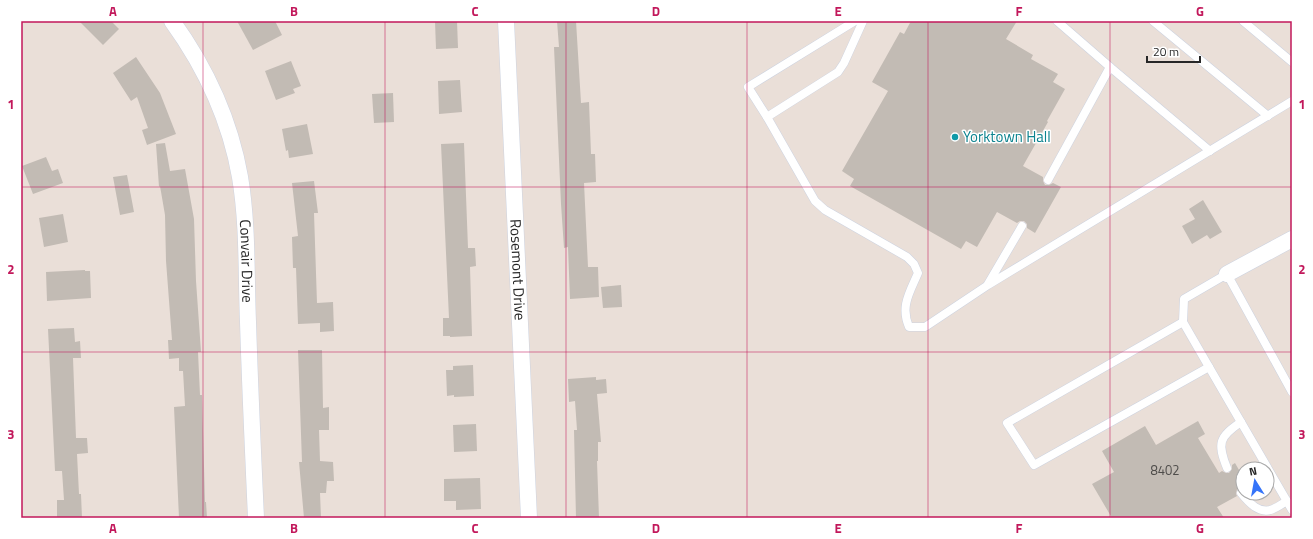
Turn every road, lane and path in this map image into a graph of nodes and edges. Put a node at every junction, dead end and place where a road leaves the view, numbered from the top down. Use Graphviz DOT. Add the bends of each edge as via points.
graph roads {
  1 [pos="172,21"];
  2 [pos="506,21"];
  3 [pos="855,21"];
  4 [pos="863,21"];
  5 [pos="1057,21"];
  6 [pos="1153,21"];
  7 [pos="1243,21"];
  8 [pos="1292,62"];
  9 [pos="1110,67"];
  10 [pos="1292,101"];
  11 [pos="1268,116"];
  12 [pos="767,117"];
  13 [pos="1210,151"];
  14 [pos="1048,180"];
  15 [pos="1022,226"];
  16 [pos="1292,240"];
  17 [pos="1227,274"];
  18 [pos="988,285"];
  19 [pos="1183,322"];
  20 [pos="1209,367"];
  21 [pos="1292,392"];
  22 [pos="1241,422"];
  23 [pos="1226,468"];
  24 [pos="1247,501"];
  25 [pos="1287,501"];
  26 [pos="1292,510"];
  27 [pos="256,518"];
  28 [pos="529,518"];
  1 -- 27 [label="street, Convair Drive" via="197,58 214,91 234,148 240,176 245,237"];
  2 -- 28 [label="street, Rosemont Drive"];
  3 -- 12 [label="lane" via="748,87"];
  4 -- 12 [label="lane" via="838,72"];
  5 -- 9 [label="lane"];
  6 -- 11 [label="lane"];
  7 -- 8 [label="lane"];
  9 -- 13 [label="lane"];
  9 -- 14 [label="lane"];
  10 -- 11 [label="lane"];
  11 -- 13 [label="lane"];
  12 -- 18 [label="lane" via="815,201 825,210 907,257 914,264 918,273 906,302 905,312 910,326 925,327"];
  13 -- 18 [label="lane"];
  15 -- 18 [label="lane"];
  16 -- 17 [label="street"];
  17 -- 19 [label="lane" via="1184,299"];
  17 -- 21 [label="lane"];
  19 -- 20 [label="lane"];
  19 -- 20 [label="lane" via="1006,423 1034,465"];
  20 -- 22 [label="lane"];
  22 -- 23 [label="lane" via="1222,440 1221,453"];
  22 -- 25 [label="lane"];
  24 -- 25 [label="lane" via="1263,510 1272,510"];
  25 -- 26 [label="lane"];
}
